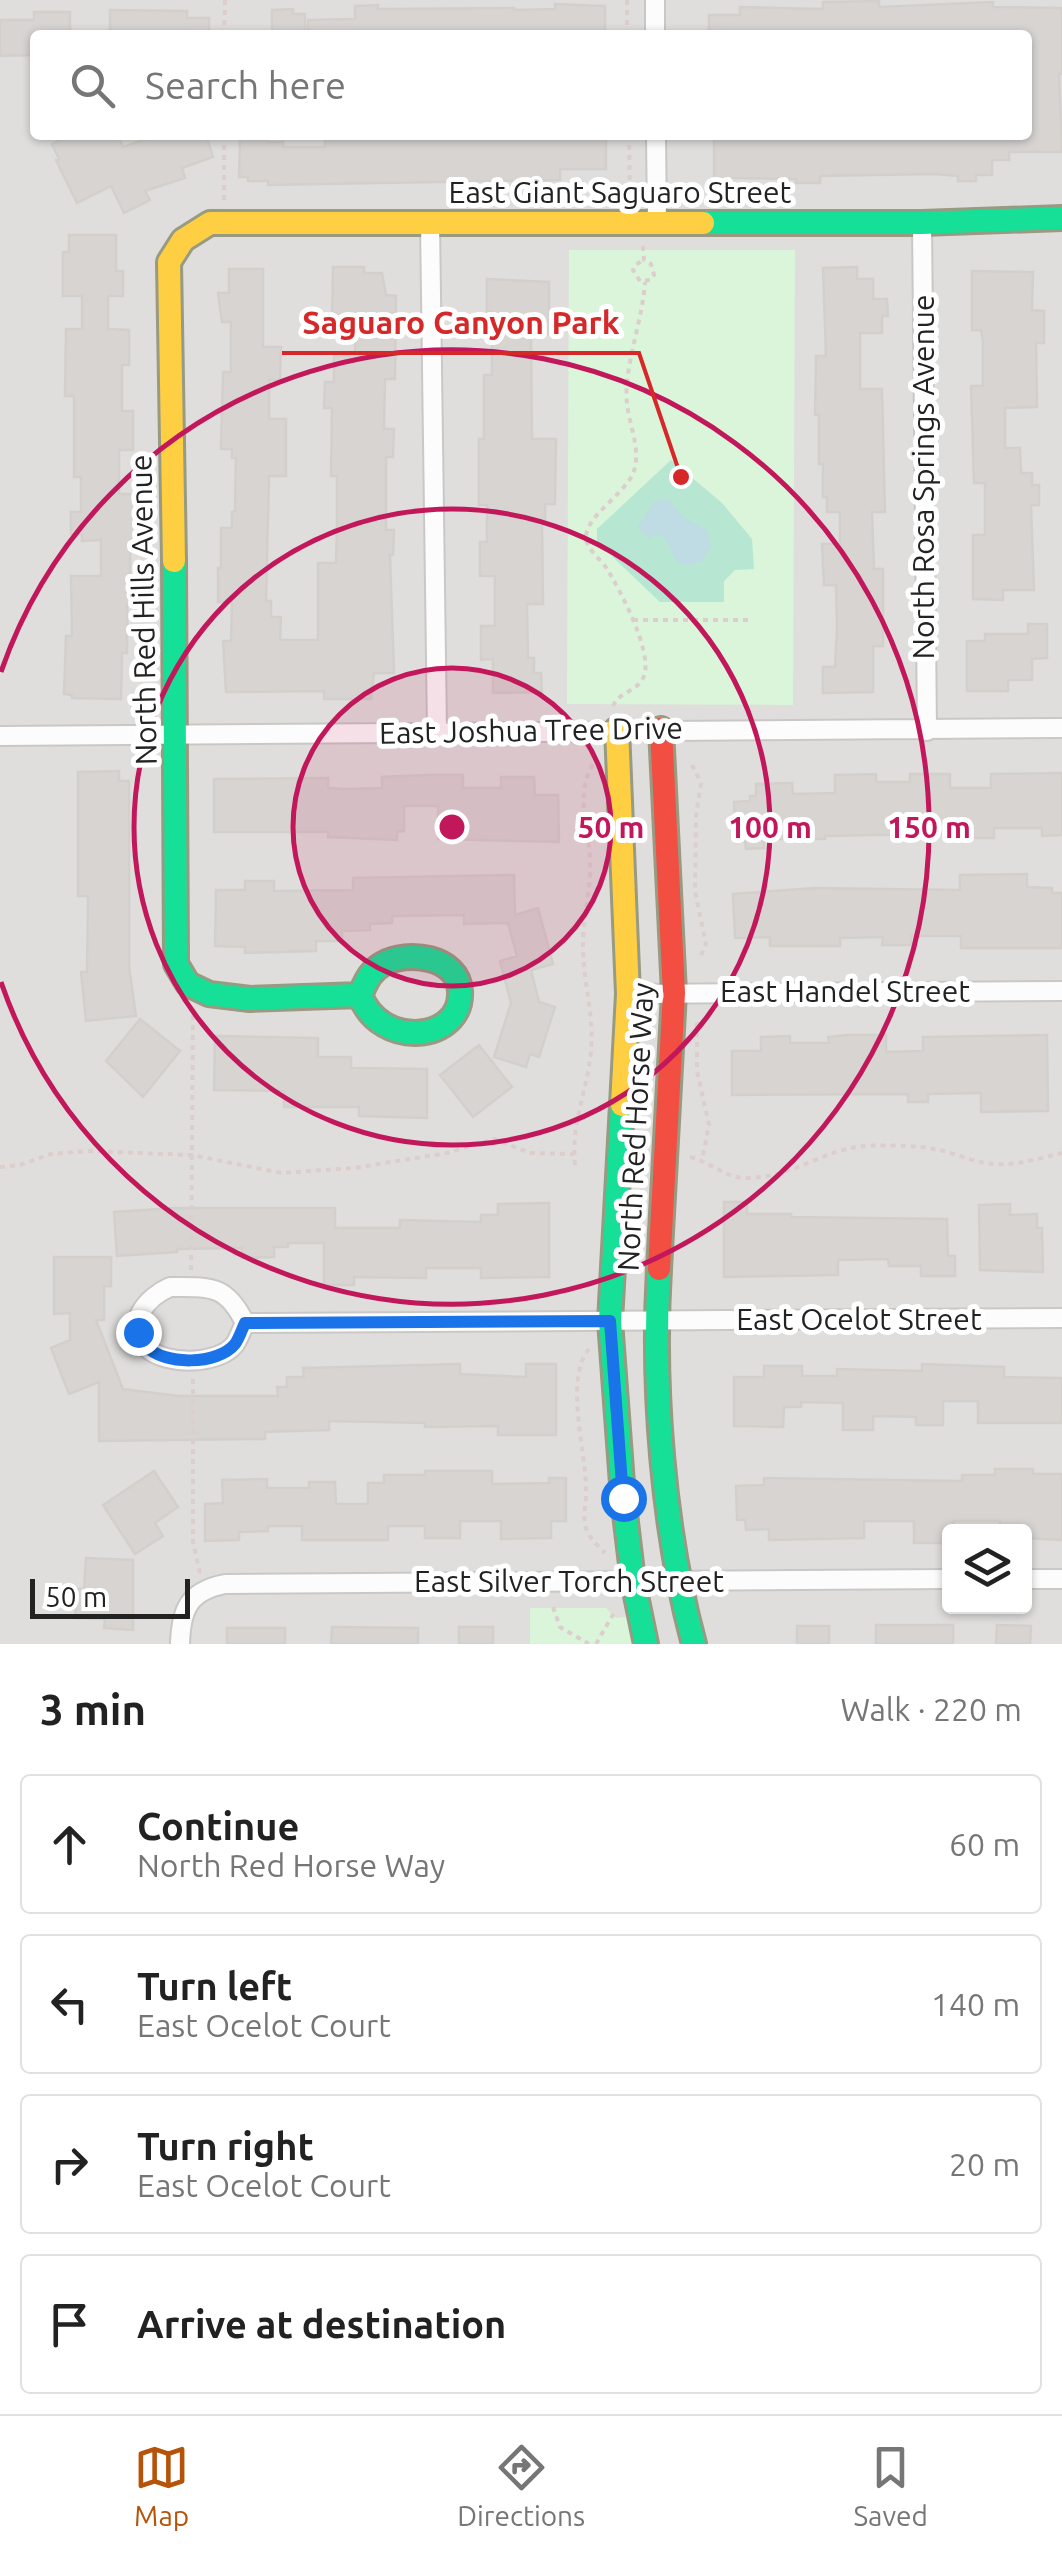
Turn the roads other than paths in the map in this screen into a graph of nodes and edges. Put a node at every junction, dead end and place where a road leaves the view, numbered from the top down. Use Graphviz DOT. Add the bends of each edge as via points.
graph roads {
  1 [pos="655,0"];
  2 [pos="655,30"];
  3 [pos="656,140"];
  4 [pos="1062,218"];
  5 [pos="430,222"];
  6 [pos="922,223"];
  7 [pos="650,230"];
  8 [pos="183,240"];
  9 [pos="614,723"];
  10 [pos="1062,728"];
  11 [pos="662,729"];
  12 [pos="437,731"];
  13 [pos="926,731"];
  14 [pos="0,736"];
  15 [pos="177,736"];
  16 [pos="1062,990"];
  17 [pos="674,993"];
  18 [pos="628,994"];
  19 [pos="360,996"];
  20 [pos="1062,1318"];
  21 [pos="610,1321"];
  22 [pos="656,1321"];
  23 [pos="245,1323"];
  24 [pos="942,1579"];
  25 [pos="1032,1579"];
  26 [pos="1062,1579"];
  27 [pos="633,1581"];
  28 [pos="677,1581"];
  29 [pos="180,1644"];
  30 [pos="646,1644"];
  31 [pos="694,1644"];
  1 -- 2 [label="street"];
  3 -- 7 [label="street"];
  4 -- 6 [label="street, East Giant Saguaro Street"];
  5 -- 7 [label="street, East Giant Saguaro Street"];
  5 -- 8 [label="street, East Giant Saguaro Street" via="210,223"];
  5 -- 12 [label="street"];
  6 -- 7 [label="street, East Giant Saguaro Street"];
  6 -- 13 [label="street, North Rosa Springs Avenue"];
  8 -- 15 [label="street, North Red Hills Avenue" via="169,262"];
  9 -- 11 [label="street, East Joshua Tree Drive"];
  9 -- 12 [label="street, East Joshua Tree Drive"];
  9 -- 18 [label="street, North Red Horse Way"];
  10 -- 13 [label="street, East Joshua Tree Drive"];
  11 -- 13 [label="street, East Joshua Tree Drive"];
  11 -- 17 [label="street, North Red Horse Way"];
  12 -- 15 [label="street, East Joshua Tree Drive"];
  14 -- 15 [label="street, East Joshua Tree Drive"];
  15 -- 19 [label="street, North Red Hills Avenue" via="176,964 184,982 222,998"];
  16 -- 17 [label="street, East Handel Street"];
  17 -- 18 [label="street, East Handel Street"];
  17 -- 22 [label="street, North Red Horse Way"];
  18 -- 21 [label="street, North Red Horse Way"];
  20 -- 22 [label="street, East Ocelot Street"];
  21 -- 22 [label="street, East Ocelot Street"];
  21 -- 23 [label="street, East Ocelot Street"];
  21 -- 27 [label="street, North Red Horse Way"];
  22 -- 28 [label="street, North Red Horse Way"];
  23 -- 23 [label="street" via="222,1291 170,1288 151,1295 140,1311 138,1332 147,1348 167,1358 216,1357 234,1346"];
  24 -- 28 [label="street, East Silver Torch Street"];
  25 -- 26 [label="street"];
  27 -- 28 [label="street, East Silver Torch Street"];
  27 -- 29 [label="street, East Silver Torch Street" via="225,1584 192,1598"];
  27 -- 30 [label="street, North Red Horse Way"];
  28 -- 31 [label="street, North Red Horse Way"];
}
